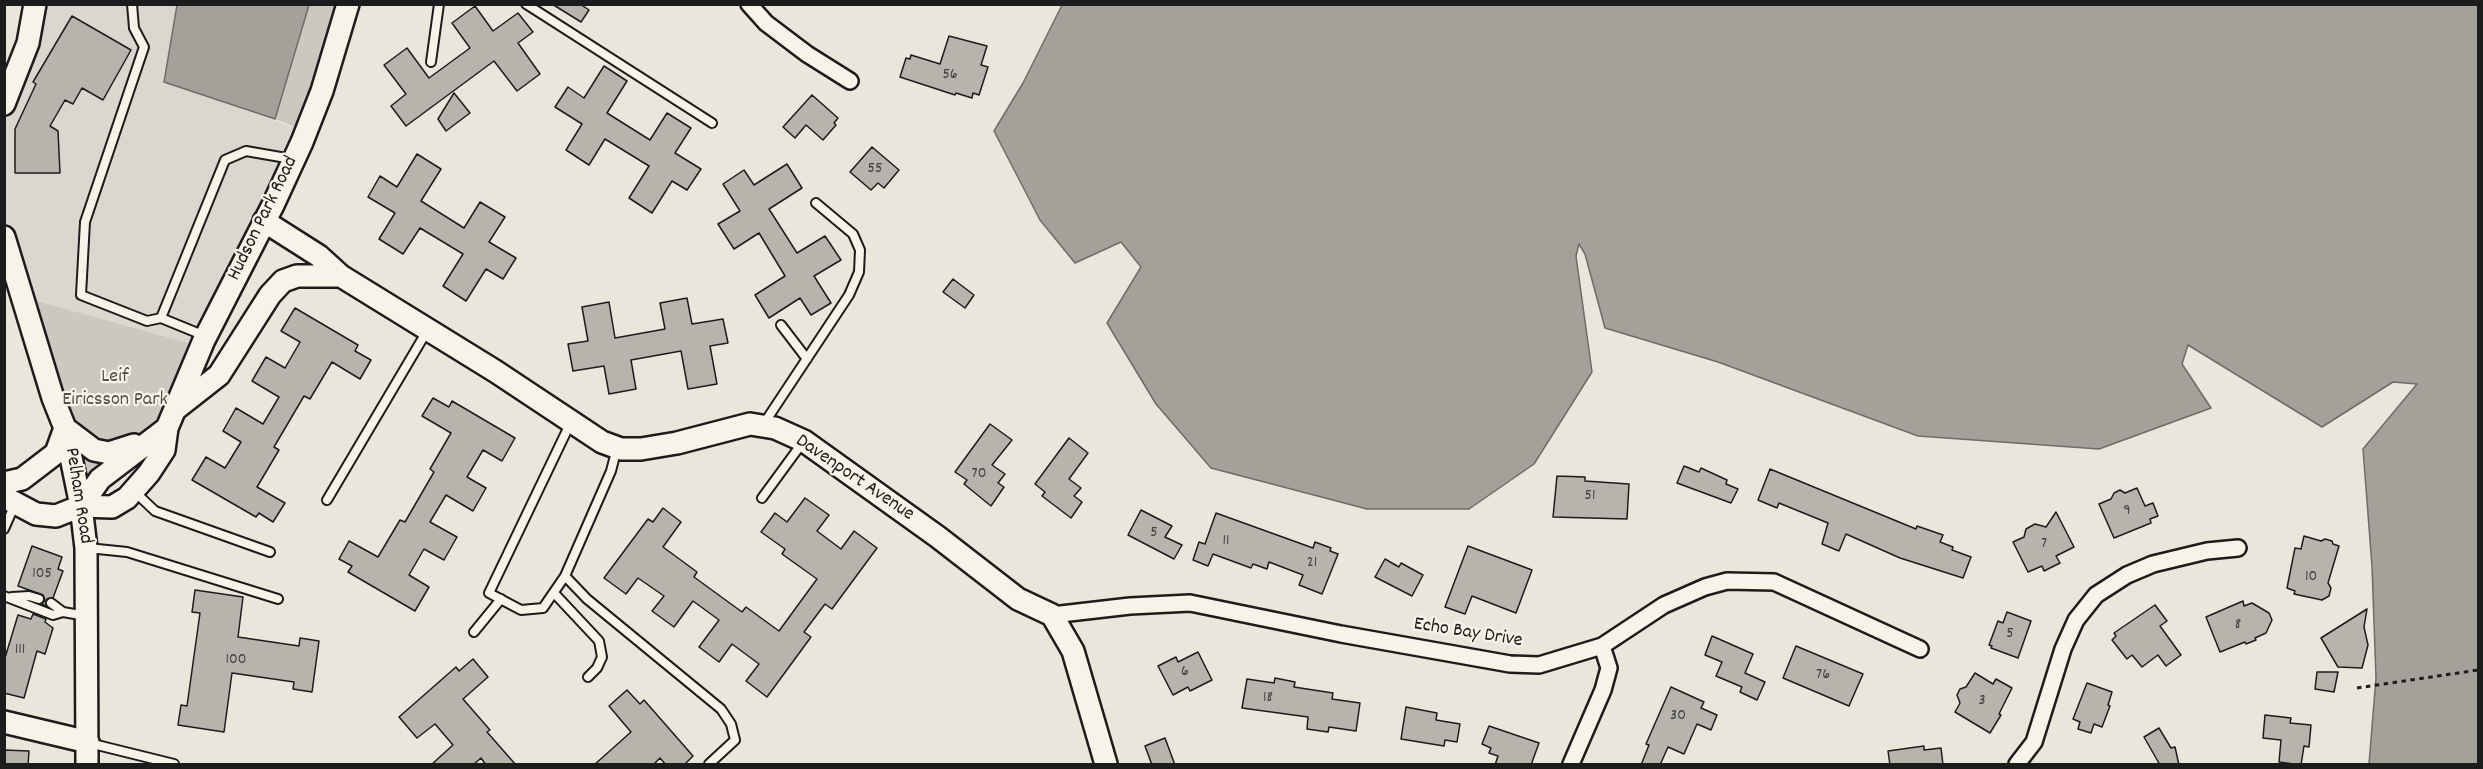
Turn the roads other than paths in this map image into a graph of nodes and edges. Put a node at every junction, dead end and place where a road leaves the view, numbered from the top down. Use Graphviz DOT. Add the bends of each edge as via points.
graph roads {
  1 [pos="35,4"];
  2 [pos="132,4"];
  3 [pos="348,4"];
  4 [pos="438,4"];
  5 [pos="526,4"];
  6 [pos="749,4"];
  7 [pos="431,62"];
  8 [pos="850,81"];
  9 [pos="5,98"];
  10 [pos="712,123"];
  11 [pos="294,160"];
  12 [pos="816,202"];
  13 [pos="264,220"];
  14 [pos="4,237"];
  15 [pos="341,276"];
  16 [pos="161,318"];
  17 [pos="781,325"];
  18 [pos="428,329"];
  19 [pos="206,336"];
  20 [pos="807,359"];
  21 [pos="571,423"];
  22 [pos="165,425"];
  23 [pos="762,426"];
  24 [pos="65,428"];
  25 [pos="804,441"];
  26 [pos="618,448"];
  27 [pos="4,483"];
  28 [pos="134,491"];
  29 [pos="762,498"];
  30 [pos="10,500"];
  31 [pos="327,500"];
  32 [pos="81,506"];
  33 [pos="4,529"];
  34 [pos="86,548"];
  35 [pos="2238,548"];
  36 [pos="270,552"];
  37 [pos="565,576"];
  38 [pos="554,593"];
  39 [pos="6,596"];
  40 [pos="39,599"];
  41 [pos="278,599"];
  42 [pos="501,599"];
  43 [pos="51,603"];
  44 [pos="63,612"];
  45 [pos="1052,615"];
  46 [pos="87,616"];
  47 [pos="474,632"];
  48 [pos="1602,646"];
  49 [pos="1920,649"];
  50 [pos="588,677"];
  51 [pos="4,722"];
  52 [pos="88,742"];
  53 [pos="87,765"];
  54 [pos="174,765"];
  55 [pos="709,765"];
  56 [pos="1106,765"];
  57 [pos="1571,765"];
  58 [pos="2017,765"];
  1 -- 9 [label="street" via="28,43"];
  2 -- 16 [label="lane" via="134,28 144,48 85,222 81,295 147,321"];
  3 -- 11 [label="street, Hudson Park Road" via="322,91"];
  4 -- 7 [label="lane"];
  5 -- 10 [label="lane"];
  6 -- 8 [label="street" via="766,23"];
  11 -- 13 [label="street, Hudson Park Road"];
  11 -- 16 [label="lane" via="246,151 225,160"];
  12 -- 20 [label="lane" via="853,234 860,250 859,272 849,295"];
  13 -- 15 [label="street, Davenport Avenue" via="319,255"];
  13 -- 19 [label="street, Hudson Park Road"];
  14 -- 24 [label="street, Pelham Road"];
  15 -- 18 [label="street, Davenport Avenue"];
  15 -- 22 [label="street" via="297,276 283,281 219,375"];
  16 -- 19 [label="lane"];
  17 -- 20 [label="lane"];
  18 -- 21 [label="street, Davenport Avenue"];
  18 -- 31 [label="lane"];
  19 -- 22 [label="street, Hudson Park Road"];
  20 -- 23 [label="lane"];
  21 -- 26 [label="street, Davenport Avenue"];
  21 -- 42 [label="lane" via="489,593"];
  22 -- 24 [label="street" via="109,453 94,450"];
  22 -- 28 [label="street, Hudson Park Road" via="164,450"];
  22 -- 32 [label="street" via="100,479"];
  23 -- 25 [label="street, Davenport Avenue"];
  23 -- 26 [label="street, Davenport Avenue" via="750,424 641,449"];
  24 -- 27 [label="street" via="57,453 22,479"];
  24 -- 32 [label="street, Pelham Road"];
  25 -- 29 [label="lane"];
  25 -- 45 [label="street, Davenport Avenue" via="1018,599"];
  26 -- 37 [label="lane"];
  28 -- 32 [label="street, Hudson Park Road" via="112,507"];
  28 -- 36 [label="lane" via="155,511"];
  30 -- 32 [label="street" via="36,514 56,516"];
  30 -- 33 [label="lane"];
  32 -- 34 [label="street, Pelham Road"];
  34 -- 41 [label="lane" via="127,552"];
  34 -- 46 [label="street, Pelham Road"];
  35 -- 58 [label="street" via="2207,550 2153,564 2096,595 2076,620 2034,742"];
  37 -- 38 [label="lane"];
  37 -- 55 [label="lane" via="587,599 721,710 732,724 735,740"];
  38 -- 42 [label="lane" via="543,608 521,610"];
  38 -- 50 [label="lane" via="599,640 602,657"];
  39 -- 40 [label="lane"];
  39 -- 44 [label="lane" via="52,615"];
  42 -- 47 [label="lane"];
  43 -- 44 [label="lane"];
  44 -- 46 [label="lane"];
  45 -- 48 [label="street, Echo Bay Drive" via="1190,603 1510,664 1539,665"];
  45 -- 56 [label="street" via="1073,651"];
  46 -- 52 [label="street, Pelham Road"];
  48 -- 49 [label="street, Echo Bay Drive" via="1664,605 1727,581 1774,582"];
  48 -- 57 [label="street" via="1609,669"];
  51 -- 52 [label="street"];
  52 -- 53 [label="street, Pelham Road"];
  52 -- 54 [label="lane"];
}
